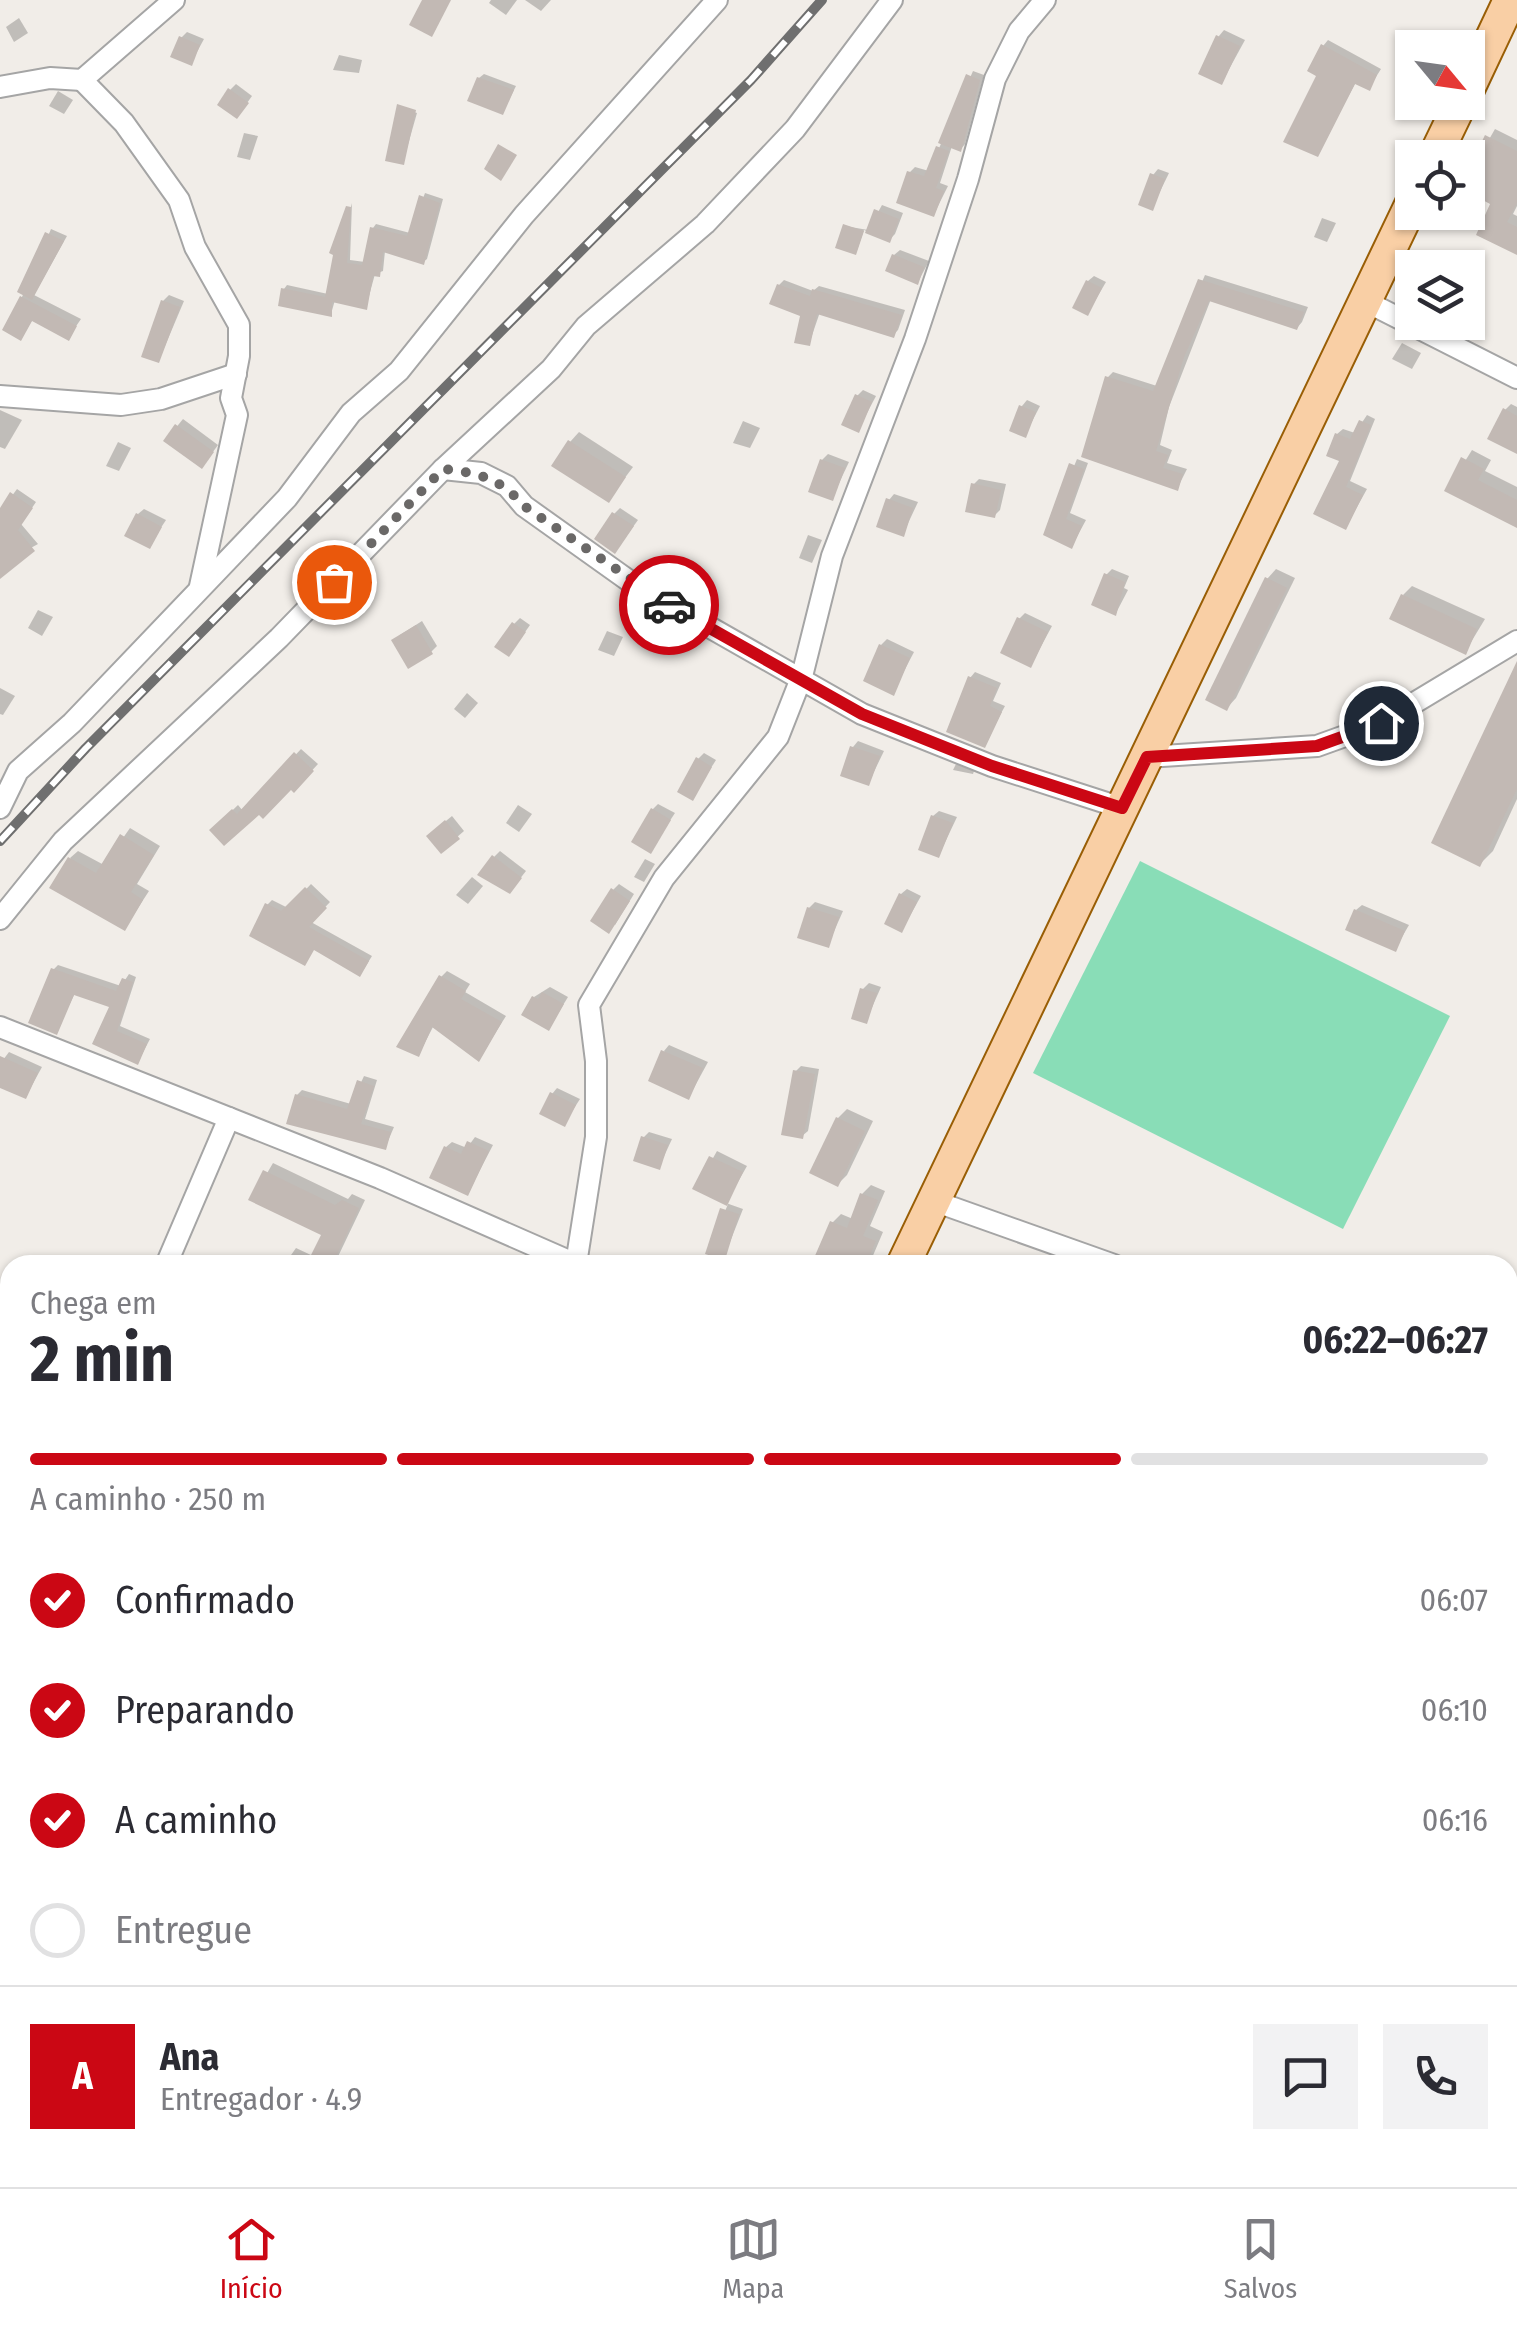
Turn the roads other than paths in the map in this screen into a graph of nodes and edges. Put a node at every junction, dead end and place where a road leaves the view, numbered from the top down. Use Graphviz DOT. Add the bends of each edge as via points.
graph roads {
  1 [pos="174,0"];
  2 [pos="716,0"];
  3 [pos="892,0"];
  4 [pos="1046,0"];
  5 [pos="1510,0"];
  6 [pos="1485,53"];
  7 [pos="82,80"];
  8 [pos="0,87"];
  9 [pos="1399,230"];
  10 [pos="1365,301"];
  11 [pos="236,374"];
  12 [pos="1517,378"];
  13 [pos="0,396"];
  14 [pos="443,469"];
  15 [pos="200,587"];
  16 [pos="1517,641"];
  17 [pos="802,676"];
  18 [pos="1147,757"];
  19 [pos="0,808"];
  20 [pos="1122,808"];
  21 [pos="0,919"];
  22 [pos="0,1027"];
  23 [pos="228,1118"];
  24 [pos="934,1202"];
  25 [pos="170,1255"];
  26 [pos="556,1255"];
  27 [pos="578,1255"];
  28 [pos="908,1255"];
  29 [pos="1085,1255"];
  1 -- 7 [label="street"];
  2 -- 15 [label="street" via="524,215 398,371 351,413 286,498"];
  3 -- 14 [label="street" via="795,129 705,224 586,326 551,369"];
  4 -- 17 [label="street" via="995,78 915,339 816,606"];
  5 -- 6 [label="main road"];
  7 -- 8 [label="street"];
  7 -- 11 [label="street" via="124,124 179,200 195,247 239,325"];
  9 -- 10 [label="main road"];
  10 -- 12 [label="street"];
  10 -- 18 [label="main road"];
  11 -- 13 [label="street" via="121,405"];
  11 -- 15 [label="street" via="231,446"];
  14 -- 17 [label="street" via="481,473 507,486 524,506 632,583"];
  14 -- 21 [label="street" via="265,652 64,841"];
  15 -- 19 [label="street" via="18,772"];
  16 -- 18 [label="street" via="1381,723 1317,746"];
  17 -- 20 [label="street" via="862,714"];
  17 -- 27 [label="street" via="778,737 664,878 588,1005 596,1137"];
  18 -- 20 [label="main road"];
  20 -- 24 [label="main road"];
  22 -- 23 [label="street"];
  23 -- 25 [label="street"];
  23 -- 26 [label="street"];
  24 -- 28 [label="main road"];
  24 -- 29 [label="street"];
}
